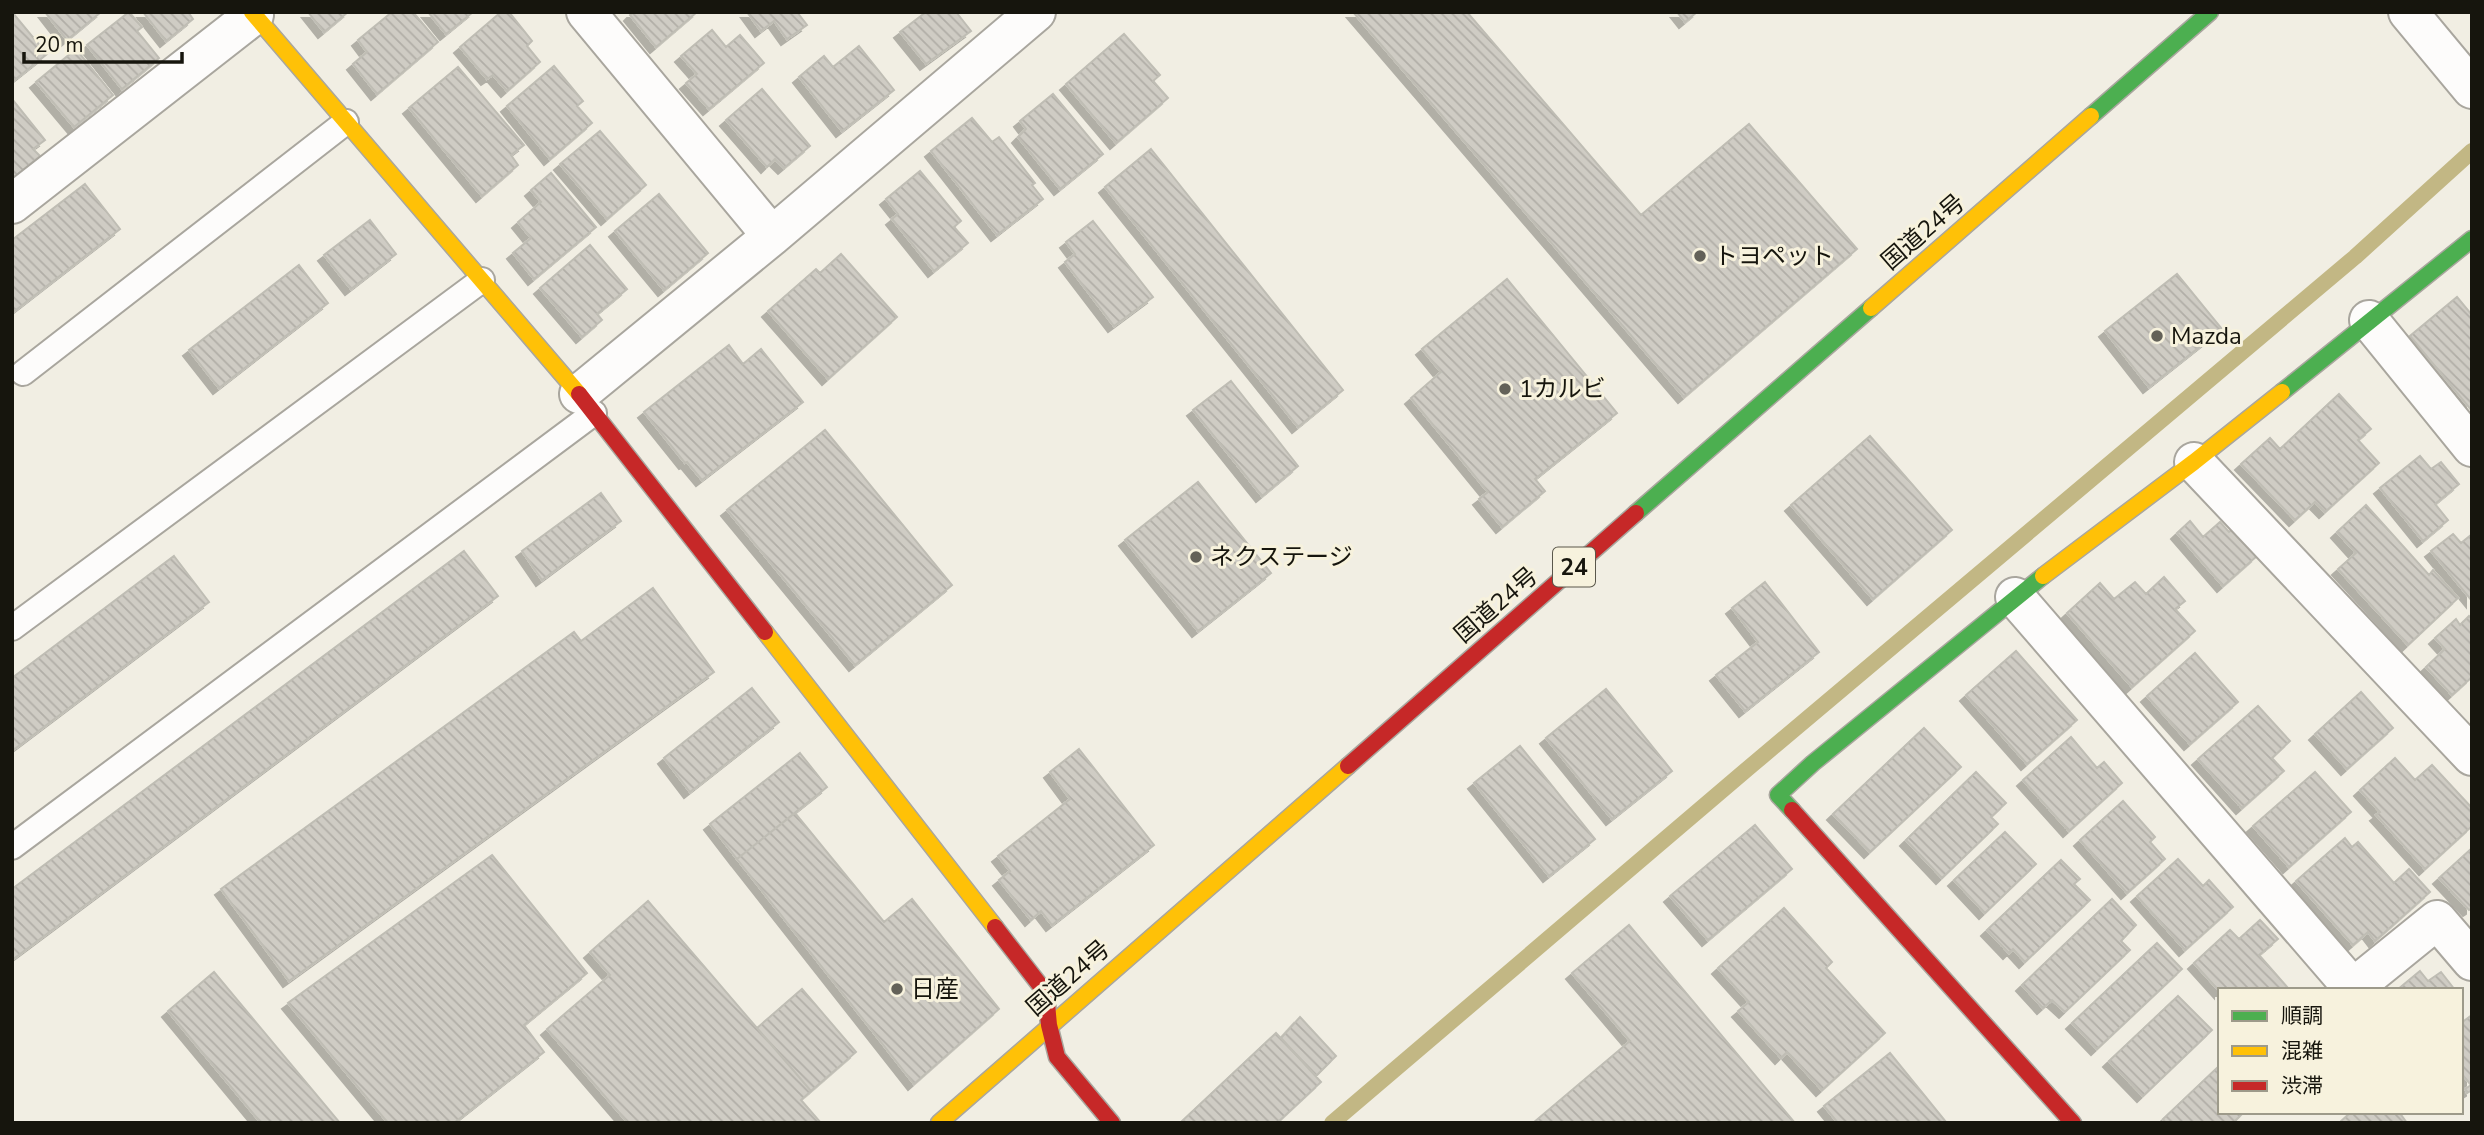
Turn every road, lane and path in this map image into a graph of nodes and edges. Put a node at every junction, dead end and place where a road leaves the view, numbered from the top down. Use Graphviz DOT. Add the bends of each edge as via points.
graph roads {
  1 [pos="586,12"];
  2 [pos="1036,12"];
  3 [pos="2210,12"];
  4 [pos="2407,12"];
  5 [pos="253,13"];
  6 [pos="2472,89"];
  7 [pos="346,122"];
  8 [pos="12,204"];
  9 [pos="772,236"];
  10 [pos="2472,239"];
  11 [pos="482,280"];
  12 [pos="2369,320"];
  13 [pos="23,373"];
  14 [pos="587,404"];
  15 [pos="2472,447"];
  16 [pos="2194,462"];
  17 [pos="2015,597"];
  18 [pos="12,628"];
  19 [pos="2472,756"];
  20 [pos="12,847"];
  21 [pos="2472,961"];
  22 [pos="1049,1025"];
  23 [pos="939,1123"];
  24 [pos="1112,1123"];
  25 [pos="2073,1123"];
  1 -- 9 [label="street"];
  2 -- 9 [label="street"];
  3 -- 22 [label="main road, 国道24号 / 24"];
  4 -- 6 [label="street"];
  5 -- 7 [label="main road"];
  5 -- 8 [label="street"];
  7 -- 11 [label="main road"];
  7 -- 13 [label="lane"];
  9 -- 14 [label="street"];
  10 -- 12 [label="main road"];
  11 -- 14 [label="main road"];
  11 -- 18 [label="lane"];
  12 -- 15 [label="street"];
  12 -- 16 [label="main road"];
  14 -- 20 [label="lane"];
  14 -- 22 [label="main road" via="1046,993"];
  16 -- 17 [label="main road"];
  16 -- 19 [label="street"];
  17 -- 21 [label="street" via="2353,988 2437,920"];
  17 -- 25 [label="main road" via="1778,795"];
  22 -- 23 [label="main road, 国道24号 / 24"];
  22 -- 24 [label="main road" via="1057,1057"];
}
